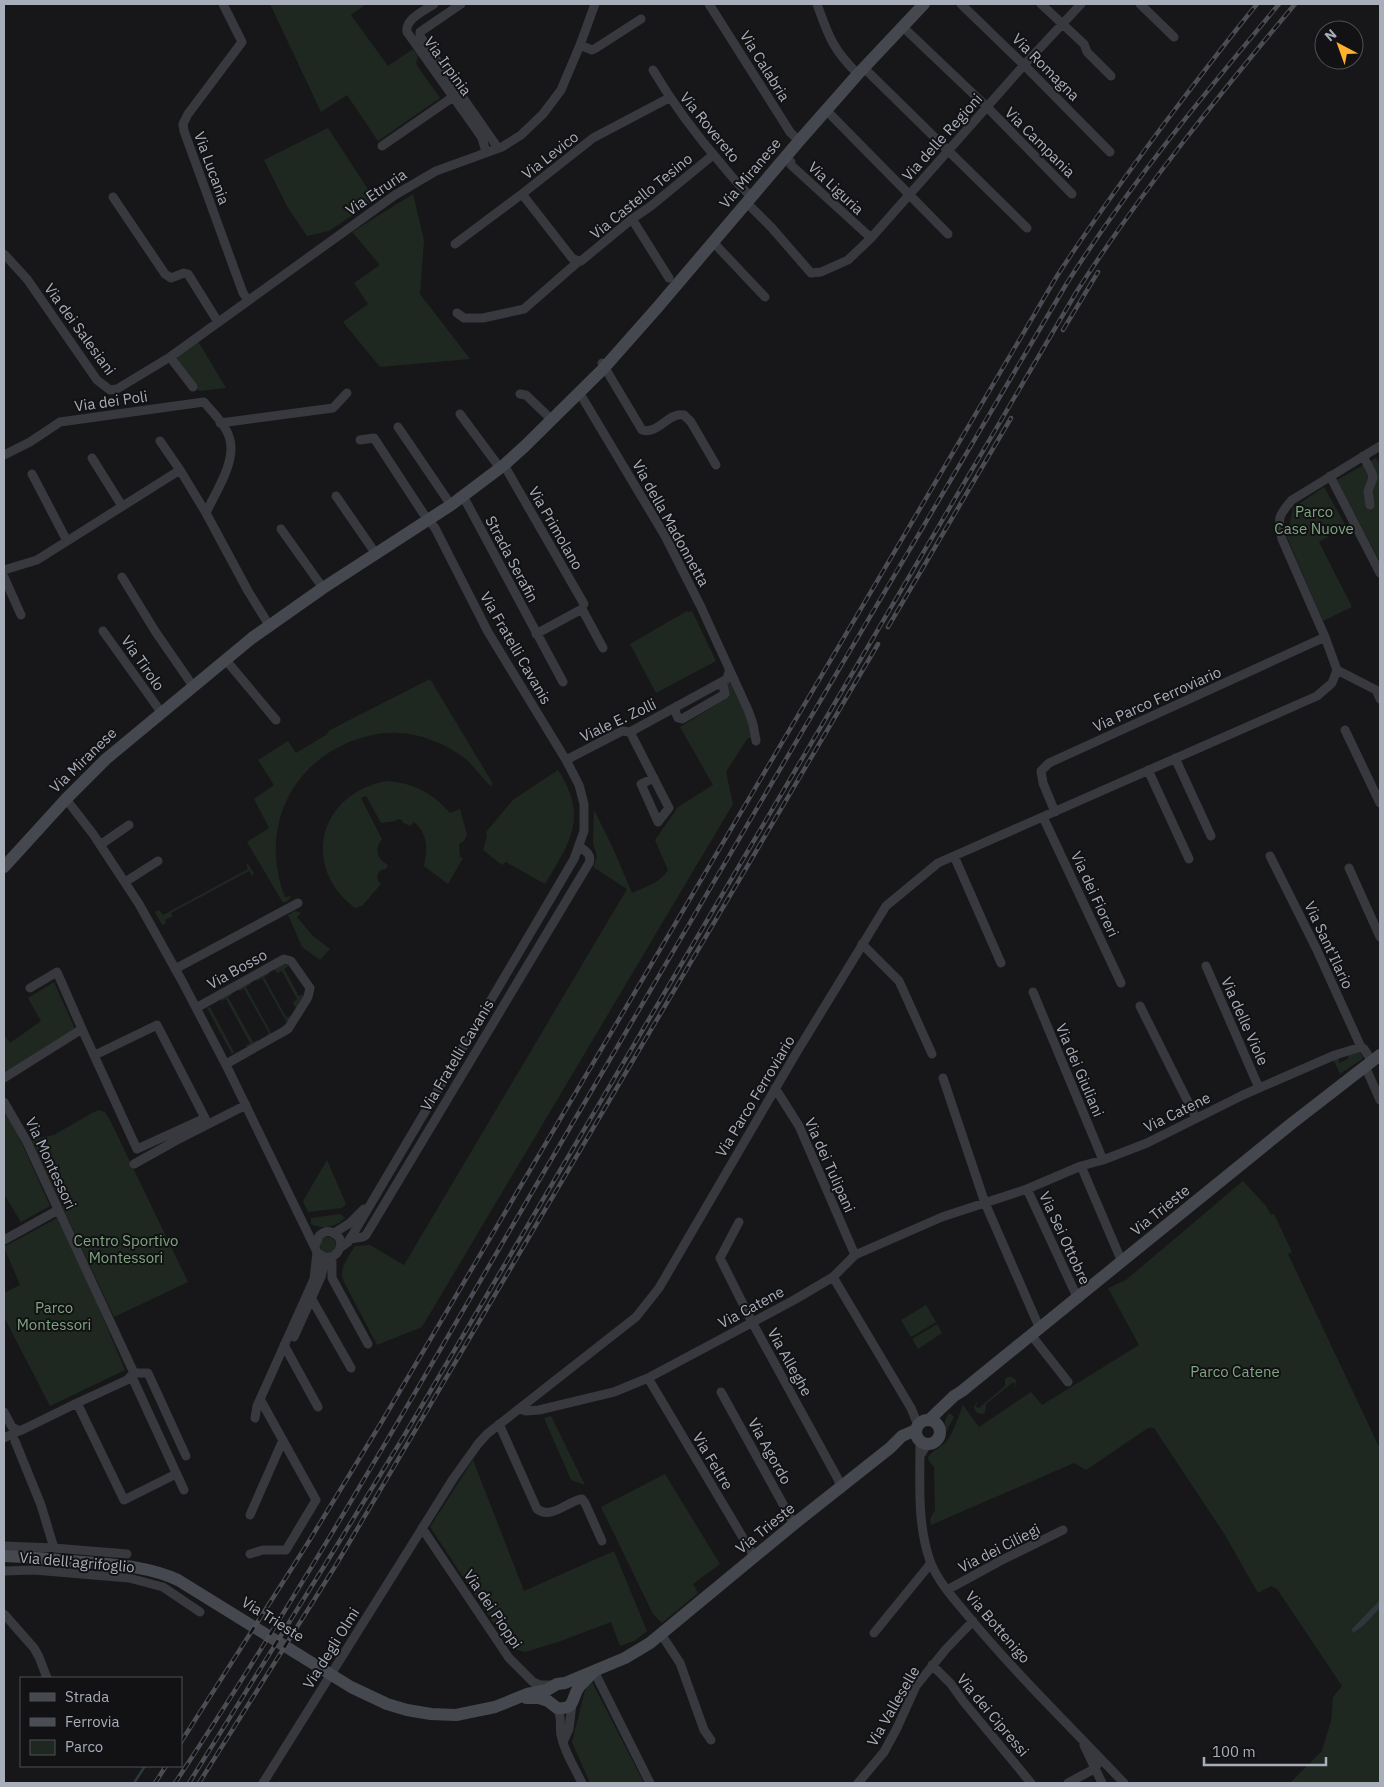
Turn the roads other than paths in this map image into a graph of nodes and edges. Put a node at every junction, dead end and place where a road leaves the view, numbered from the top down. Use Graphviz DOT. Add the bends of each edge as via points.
graph roads {
  1 [pos="223,4"];
  2 [pos="434,4"];
  3 [pos="596,4"];
  4 [pos="709,4"];
  5 [pos="817,4"];
  6 [pos="924,4"];
  7 [pos="961,4"];
  8 [pos="1040,4"];
  9 [pos="1081,4"];
  10 [pos="1140,4"];
  11 [pos="455,5"];
  12 [pos="642,19"];
  13 [pos="1061,24"];
  14 [pos="902,27"];
  15 [pos="1174,37"];
  16 [pos="580,45"];
  17 [pos="1024,65"];
  18 [pos="652,70"];
  19 [pos="861,71"];
  20 [pos="1111,76"];
  21 [pos="447,80"];
  22 [pos="453,97"];
  23 [pos="669,98"];
  24 [pos="987,107"];
  25 [pos="826,110"];
  26 [pos="799,141"];
  27 [pos="382,146"];
  28 [pos="498,148"];
  29 [pos="949,150"];
  30 [pos="486,152"];
  31 [pos="1110,152"];
  32 [pos="714,155"];
  33 [pos="785,157"];
  34 [pos="522,194"];
  35 [pos="1072,194"];
  36 [pos="909,195"];
  37 [pos="113,196"];
  38 [pos="744,202"];
  39 [pos="632,220"];
  40 [pos="1027,228"];
  41 [pos="948,234"];
  42 [pos="871,238"];
  43 [pos="710,239"];
  44 [pos="455,244"];
  45 [pos="4,254"];
  46 [pos="582,259"];
  47 [pos="687,267"];
  48 [pos="812,273"];
  49 [pos="670,280"];
  50 [pos="765,297"];
  51 [pos="248,300"];
  52 [pos="658,308"];
  53 [pos="457,313"];
  54 [pos="218,322"];
  55 [pos="170,357"];
  56 [pos="603,365"];
  57 [pos="193,387"];
  58 [pos="583,388"];
  59 [pos="347,393"];
  60 [pos="520,394"];
  61 [pos="460,414"];
  62 [pos="552,420"];
  63 [pos="220,423"];
  64 [pos="398,427"];
  65 [pos="360,440"];
  66 [pos="160,441"];
  67 [pos="1380,446"];
  68 [pos="4,455"];
  69 [pos="1363,456"];
  70 [pos="92,458"];
  71 [pos="716,464"];
  72 [pos="502,467"];
  73 [pos="180,470"];
  74 [pos="32,474"];
  75 [pos="1330,476"];
  76 [pos="336,496"];
  77 [pos="463,496"];
  78 [pos="451,505"];
  79 [pos="1370,505"];
  80 [pos="122,506"];
  81 [pos="206,513"];
  82 [pos="429,520"];
  83 [pos="281,529"];
  84 [pos="67,541"];
  85 [pos="376,554"];
  86 [pos="4,570"];
  87 [pos="1380,573"];
  88 [pos="4,577"];
  89 [pos="122,577"];
  90 [pos="323,588"];
  91 [pos="584,604"];
  92 [pos="21,615"];
  93 [pos="270,624"];
  94 [pos="103,630"];
  95 [pos="536,634"];
  96 [pos="1325,637"];
  97 [pos="603,648"];
  98 [pos="225,659"];
  99 [pos="1337,670"];
  100 [pos="729,672"];
  101 [pos="563,682"];
  102 [pos="717,685"];
  103 [pos="193,686"];
  104 [pos="1380,699"];
  105 [pos="677,706"];
  106 [pos="161,712"];
  107 [pos="276,720"];
  108 [pos="1344,730"];
  109 [pos="630,732"];
  110 [pos="756,740"];
  111 [pos="1175,758"];
  112 [pos="566,760"];
  113 [pos="1148,770"];
  114 [pos="654,778"];
  115 [pos="66,798"];
  116 [pos="1380,804"];
  117 [pos="1055,812"];
  118 [pos="1043,817"];
  119 [pos="129,825"];
  120 [pos="1211,836"];
  121 [pos="100,845"];
  122 [pos="580,848"];
  123 [pos="954,856"];
  124 [pos="1270,856"];
  125 [pos="574,859"];
  126 [pos="1189,859"];
  127 [pos="158,861"];
  128 [pos="4,867"];
  129 [pos="1349,868"];
  130 [pos="581,875"];
  131 [pos="125,882"];
  132 [pos="298,903"];
  133 [pos="1380,937"];
  134 [pos="862,944"];
  135 [pos="1001,963"];
  136 [pos="1206,966"];
  137 [pos="175,969"];
  138 [pos="1121,983"];
  139 [pos="30,988"];
  140 [pos="1032,992"];
  141 [pos="1140,1006"];
  142 [pos="196,1008"];
  143 [pos="82,1029"];
  144 [pos="1361,1047"];
  145 [pos="932,1054"];
  146 [pos="95,1055"];
  147 [pos="1372,1061"];
  148 [pos="226,1064"];
  149 [pos="4,1078"];
  150 [pos="943,1078"];
  151 [pos="775,1088"];
  152 [pos="1259,1088"];
  153 [pos="1380,1100"];
  154 [pos="4,1102"];
  155 [pos="246,1105"];
  156 [pos="1196,1118"];
  157 [pos="1103,1160"];
  158 [pos="134,1164"];
  159 [pos="1081,1166"];
  160 [pos="1026,1188"];
  161 [pos="373,1200"];
  162 [pos="985,1203"];
  163 [pos="58,1210"];
  164 [pos="302,1221"];
  165 [pos="739,1222"];
  166 [pos="334,1233"];
  167 [pos="321,1234"];
  168 [pos="350,1239"];
  169 [pos="4,1240"];
  170 [pos="341,1247"];
  171 [pos="316,1249"];
  172 [pos="855,1255"];
  173 [pos="329,1257"];
  174 [pos="1122,1262"];
  175 [pos="833,1277"];
  176 [pos="310,1295"];
  177 [pos="1078,1299"];
  178 [pos="752,1322"];
  179 [pos="1036,1333"];
  180 [pos="368,1344"];
  181 [pos="286,1349"];
  182 [pos="351,1368"];
  183 [pos="133,1375"];
  184 [pos="648,1378"];
  185 [pos="1068,1382"];
  186 [pos="721,1392"];
  187 [pos="77,1403"];
  188 [pos="318,1407"];
  189 [pos="519,1409"];
  190 [pos="4,1412"];
  191 [pos="499,1424"];
  192 [pos="19,1431"];
  193 [pos="924,1432"];
  194 [pos="4,1438"];
  195 [pos="283,1440"];
  196 [pos="15,1442"];
  197 [pos="186,1456"];
  198 [pos="177,1475"];
  199 [pos="841,1489"];
  200 [pos="184,1490"];
  201 [pos="250,1514"];
  202 [pos="794,1524"];
  203 [pos="422,1528"];
  204 [pos="1063,1530"];
  205 [pos="602,1542"];
  206 [pos="54,1548"];
  207 [pos="4,1554"];
  208 [pos="127,1554"];
  209 [pos="250,1554"];
  210 [pos="755,1558"];
  211 [pos="931,1563"];
  212 [pos="4,1571"];
  213 [pos="947,1590"];
  214 [pos="200,1612"];
  215 [pos="4,1614"];
  216 [pos="973,1621"];
  217 [pos="874,1633"];
  218 [pos="661,1634"];
  219 [pos="932,1665"];
  220 [pos="594,1671"];
  221 [pos="47,1677"];
  222 [pos="557,1685"];
  223 [pos="524,1697"];
  224 [pos="573,1699"];
  225 [pos="554,1705"];
  226 [pos="1081,1738"];
  227 [pos="711,1740"];
  228 [pos="563,1742"];
  229 [pos="1102,1760"];
  230 [pos="1094,1769"];
  231 [pos="1121,1782"];
  232 [pos="263,1783"];
  233 [pos="582,1783"];
  234 [pos="650,1783"];
  235 [pos="858,1783"];
  236 [pos="1031,1783"];
  237 [pos="1068,1783"];
  238 [pos="1102,1783"];
  1 -- 51 [label="street, Via Lucania" via="242,42 188,114 184,131"];
  2 -- 21 [label="street, Via Irpinia" via="408,22 406,27"];
  3 -- 16 [label="street, Via Etruria"];
  4 -- 26 [label="street, Via Calabria" via="790,132"];
  5 -- 19 [label="street" via="836,51"];
  6 -- 14 [label="street, Via Miranese"];
  7 -- 17 [label="street, Via Romagna"];
  8 -- 13 [label="street"];
  9 -- 13 [label="street, Via delle Regioni"];
  10 -- 15 [label="street"];
  11 -- 21 [label="street" via="420,32"];
  12 -- 16 [label="street" via="592,50"];
  13 -- 17 [label="street, Via delle Regioni"];
  13 -- 20 [label="street" via="1084,44 1087,52"];
  14 -- 19 [label="street, Via Miranese"];
  14 -- 24 [label="street, Via Campania"];
  16 -- 28 [label="street, Via Etruria" via="556,98 531,126"];
  17 -- 24 [label="street, Via delle Regioni"];
  17 -- 31 [label="street, Via Romagna"];
  18 -- 23 [label="street, Via Rovereto"];
  19 -- 25 [label="street, Via Miranese"];
  19 -- 29 [label="street"];
  21 -- 22 [label="street, Via Irpinia"];
  21 -- 28 [label="street"];
  22 -- 27 [label="street"];
  22 -- 30 [label="street, Via Irpinia" via="482,138"];
  23 -- 32 [label="street, Via Rovereto"];
  23 -- 34 [label="street, Via Levico" via="593,138"];
  24 -- 29 [label="street, Via delle Regioni"];
  24 -- 35 [label="street, Via Campania"];
  25 -- 26 [label="street, Via Miranese"];
  25 -- 36 [label="street"];
  26 -- 33 [label="street, Via Miranese"];
  28 -- 30 [label="street, Via Etruria"];
  29 -- 36 [label="street, Via delle Regioni"];
  29 -- 40 [label="street"];
  30 -- 51 [label="street, Via Etruria" via="436,171 395,195"];
  32 -- 38 [label="street, Via Rovereto"];
  32 -- 39 [label="street, Via Castello Tesino"];
  33 -- 38 [label="street, Via Miranese"];
  33 -- 42 [label="street, Via Liguria"];
  34 -- 44 [label="street, Via Levico"];
  34 -- 46 [label="street" via="566,251 574,259"];
  36 -- 41 [label="street"];
  36 -- 42 [label="street, Via delle Regioni"];
  37 -- 54 [label="street" via="165,274 171,278 188,274"];
  38 -- 43 [label="street, Via Miranese"];
  38 -- 48 [label="street, Via Rovereto"];
  39 -- 46 [label="street, Via Castello Tesino"];
  39 -- 49 [label="street"];
  42 -- 48 [label="street, Via delle Regioni" via="848,260"];
  43 -- 47 [label="street, Via Miranese"];
  43 -- 50 [label="street"];
  45 -- 55 [label="street, Via dei Salesiani" via="27,279 105,387 117,389"];
  46 -- 53 [label="street, Via Castello Tesino" via="524,309 483,318 464,318"];
  47 -- 49 [label="street" via="678,280"];
  47 -- 52 [label="street, Via Miranese"];
  49 -- 52 [label="street" via="672,287"];
  49 -- 56 [label="street, Via Miranese"];
  51 -- 54 [label="street, Via Etruria"];
  52 -- 56 [label="street, Via Miranese"];
  54 -- 55 [label="street, Via Etruria"];
  55 -- 57 [label="street"];
  56 -- 58 [label="street, Via Miranese"];
  56 -- 71 [label="street" via="642,430 650,431 676,415 684,415"];
  58 -- 62 [label="street, Via Miranese"];
  58 -- 100 [label="street, Via della Madonnetta" via="665,536"];
  59 -- 63 [label="street" via="333,408"];
  60 -- 62 [label="street" via="526,395"];
  61 -- 72 [label="street"];
  62 -- 72 [label="street, Via Miranese"];
  63 -- 68 [label="street, Via dei Poli" via="204,402 65,421"];
  63 -- 81 [label="street, Via dei Poli" via="230,440 230,456 226,472"];
  64 -- 78 [label="street"];
  65 -- 82 [label="street, Via Fratelli Cavanis" via="374,438"];
  66 -- 73 [label="street"];
  67 -- 69 [label="street"];
  69 -- 75 [label="street"];
  69 -- 79 [label="street" via="1373,478 1368,491"];
  70 -- 80 [label="street"];
  72 -- 77 [label="street, Via Miranese"];
  72 -- 91 [label="street, Via Primolano"];
  73 -- 80 [label="street"];
  73 -- 81 [label="street"];
  74 -- 84 [label="street"];
  75 -- 87 [label="street"];
  75 -- 96 [label="street" via="1292,500 1280,513 1279,524 1282,539"];
  76 -- 85 [label="street"];
  77 -- 78 [label="street, Via Miranese"];
  77 -- 95 [label="street, Strada Serafin"];
  78 -- 82 [label="street, Via Miranese"];
  80 -- 84 [label="street"];
  81 -- 93 [label="street" via="248,592"];
  82 -- 85 [label="street, Via Miranese"];
  82 -- 112 [label="street, Via Fratelli Cavanis" via="488,632"];
  83 -- 90 [label="street"];
  84 -- 86 [label="street" via="37,560"];
  85 -- 90 [label="street, Via Miranese"];
  88 -- 92 [label="street"];
  89 -- 103 [label="street"];
  90 -- 93 [label="street, Via Miranese"];
  93 -- 98 [label="street, Via Miranese"];
  94 -- 106 [label="street, Via Tirolo"];
  95 -- 97 [label="street" via="582,609"];
  95 -- 101 [label="street, Strada Serafin"];
  96 -- 99 [label="street"];
  96 -- 117 [label="street, Via Parco Ferroviario" via="1049,762 1041,771"];
  98 -- 103 [label="street, Via Miranese"];
  98 -- 107 [label="street"];
  99 -- 104 [label="street" via="1376,690"];
  99 -- 111 [label="street, Via Parco Ferroviario" via="1332,683 1317,696"];
  100 -- 102 [label="street, Viale E. Zolli" via="728,678"];
  100 -- 110 [label="street, Via della Madonnetta" via="753,722"];
  102 -- 105 [label="street, Viale E. Zolli"];
  102 -- 105 [label="street" via="723,685 725,694 682,719 675,711"];
  103 -- 106 [label="street, Via Miranese"];
  105 -- 109 [label="street, Viale E. Zolli"];
  106 -- 115 [label="street, Via Miranese"];
  108 -- 116 [label="street"];
  109 -- 112 [label="street, Viale E. Zolli" via="622,731"];
  109 -- 114 [label="street"];
  111 -- 113 [label="street, Via Parco Ferroviario"];
  111 -- 120 [label="street"];
  112 -- 122 [label="street, Via Fratelli Cavanis" via="579,785 584,804"];
  113 -- 117 [label="street, Via Parco Ferroviario"];
  113 -- 126 [label="street"];
  115 -- 121 [label="street, Via Bosso"];
  115 -- 128 [label="street, Via Miranese"];
  117 -- 118 [label="street, Via Parco Ferroviario"];
  118 -- 123 [label="street, Via Parco Ferroviario"];
  118 -- 138 [label="street, Via dei Fioreri"];
  119 -- 121 [label="street"];
  121 -- 131 [label="street, Via Bosso"];
  122 -- 125 [label="street, Via Fratelli Cavanis"];
  122 -- 130 [label="street, Via Fratelli Cavanis" via="587,852 590,860"];
  123 -- 134 [label="street, Via Parco Ferroviario" via="938,863 886,906"];
  123 -- 135 [label="street"];
  124 -- 144 [label="street, Via Sant'Ilario"];
  125 -- 130 [label="street" via="581,865"];
  125 -- 161 [label="street, Via Fratelli Cavanis"];
  127 -- 131 [label="street"];
  129 -- 133 [label="street"];
  130 -- 168 [label="street, Via Fratelli Cavanis" via="366,1235"];
  131 -- 137 [label="street, Via Bosso"];
  132 -- 137 [label="street"];
  134 -- 145 [label="street" via="899,981"];
  134 -- 151 [label="street, Via Parco Ferroviario"];
  136 -- 152 [label="street, Via delle Viole"];
  137 -- 142 [label="street, Via Bosso"];
  139 -- 143 [label="street" via="57,972"];
  140 -- 157 [label="street, Via dei Giuliani"];
  141 -- 156 [label="street"];
  142 -- 148 [label="street, Via Bosso"];
  142 -- 148 [label="street, Via Bosso" via="284,959 291,961 309,986 308,997 288,1029"];
  143 -- 146 [label="street"];
  143 -- 149 [label="street"];
  144 -- 147 [label="street"];
  144 -- 152 [label="street, Via Catene"];
  146 -- 146 [label="street" via="137,1149 204,1118 157,1025"];
  147 -- 153 [label="street"];
  147 -- 174 [label="street, Via Trieste"];
  148 -- 155 [label="street, Via Bosso"];
  150 -- 162 [label="street"];
  151 -- 172 [label="street, Via dei Tulipani" via="799,1126"];
  151 -- 189 [label="street, Via Parco Ferroviario" via="647,1304 628,1323"];
  152 -- 156 [label="street, Via Catene"];
  154 -- 163 [label="street, Via Montessori" via="23,1134"];
  155 -- 158 [label="street"];
  155 -- 164 [label="street, Via Bosso"];
  156 -- 157 [label="street, Via Catene" via="1147,1143"];
  157 -- 159 [label="street, Via Catene"];
  159 -- 160 [label="street, Via Catene"];
  159 -- 174 [label="street"];
  160 -- 162 [label="street, Via Catene"];
  160 -- 177 [label="street, Via Sei Ottobre"];
  161 -- 166 [label="street, Via Fratelli Cavanis" via="350,1223"];
  161 -- 168 [label="street, Via Fratelli Cavanis"];
  162 -- 172 [label="street, Via Catene" via="942,1217"];
  162 -- 179 [label="street"];
  163 -- 169 [label="street"];
  163 -- 183 [label="street, Via Montessori"];
  164 -- 167 [label="street, Via Bosso"];
  164 -- 171 [label="street, Via Bosso"];
  165 -- 178 [label="street, Via Alleghe" via="720,1258"];
  166 -- 167 [label="street"];
  166 -- 170 [label="street"];
  167 -- 171 [label="street"];
  168 -- 170 [label="street, Via Fratelli Cavanis"];
  170 -- 173 [label="street" via="339,1252"];
  171 -- 173 [label="street"];
  171 -- 176 [label="street"];
  172 -- 175 [label="street, Via Catene"];
  173 -- 176 [label="street"];
  173 -- 180 [label="street" via="332,1278"];
  174 -- 177 [label="street, Via Trieste"];
  175 -- 178 [label="street, Via Catene"];
  175 -- 193 [label="street"];
  176 -- 181 [label="street"];
  176 -- 182 [label="street"];
  177 -- 179 [label="street, Via Trieste"];
  178 -- 184 [label="street, Via Catene"];
  178 -- 199 [label="street, Via Alleghe"];
  179 -- 185 [label="street"];
  179 -- 193 [label="street, Via Trieste" via="962,1391 959,1399"];
  181 -- 188 [label="street"];
  181 -- 195 [label="street" via="262,1402"];
  183 -- 187 [label="street"];
  183 -- 197 [label="street" via="148,1372"];
  183 -- 198 [label="street, Via Montessori"];
  184 -- 189 [label="street, Via Catene" via="614,1392 538,1410"];
  184 -- 210 [label="street, Via Feltre"];
  186 -- 202 [label="street, Via Agordo"];
  187 -- 192 [label="street"];
  187 -- 198 [label="street" via="124,1500"];
  189 -- 191 [label="street, Via Parco Ferroviario"];
  190 -- 192 [label="street" via="12,1427"];
  191 -- 203 [label="street, Via Parco Ferroviario" via="478,1444"];
  191 -- 205 [label="street" via="537,1509 549,1512 582,1499"];
  192 -- 194 [label="street"];
  193 -- 199 [label="street, Via Trieste" via="890,1448"];
  193 -- 211 [label="street, Via Bottenigo" via="919,1506"];
  195 -- 201 [label="street"];
  195 -- 209 [label="street" via="316,1500 286,1550 262,1550"];
  196 -- 206 [label="street" via="31,1478"];
  198 -- 200 [label="street, Via Montessori"];
  199 -- 202 [label="street, Via Trieste"];
  202 -- 210 [label="street, Via Trieste"];
  203 -- 222 [label="street, Via dei Pioppi" via="509,1658 533,1682"];
  203 -- 232 [label="street, Via degli Olmi"];
  204 -- 213 [label="street, Via dei Ciliegi"];
  206 -- 207 [label="street"];
  206 -- 208 [label="street"];
  207 -- 223 [label="street, Via Trieste" via="126,1565 165,1574 368,1696 407,1710 456,1714"];
  210 -- 218 [label="street, Via Trieste"];
  211 -- 213 [label="street, Via Bottenigo"];
  211 -- 217 [label="street"];
  212 -- 214 [label="street, Via dell'agrifoglio" via="34,1570 129,1578 163,1587"];
  213 -- 216 [label="street, Via Bottenigo"];
  215 -- 221 [label="street" via="34,1648"];
  216 -- 219 [label="street, Via Valleselle"];
  216 -- 226 [label="street, Via Bottenigo"];
  218 -- 220 [label="street, Via Trieste" via="640,1650"];
  218 -- 227 [label="street" via="680,1663 704,1730"];
  219 -- 235 [label="street, Via Valleselle" via="916,1686 884,1752"];
  219 -- 236 [label="street, Via dei Cipressi"];
  220 -- 222 [label="street, Via Trieste"];
  220 -- 224 [label="street, Via Trieste"];
  220 -- 234 [label="street"];
  222 -- 223 [label="street, Via Trieste"];
  222 -- 224 [label="street" via="572,1687"];
  222 -- 225 [label="street" via="549,1695"];
  223 -- 225 [label="street" via="539,1698"];
  224 -- 225 [label="street" via="567,1707"];
  224 -- 228 [label="street" via="569,1729"];
  225 -- 228 [label="street" via="562,1722"];
  226 -- 229 [label="street, Via Bottenigo"];
  226 -- 230 [label="street"];
  228 -- 233 [label="street"];
  229 -- 230 [label="street"];
  229 -- 231 [label="street, Via Bottenigo"];
  230 -- 237 [label="street"];
  230 -- 238 [label="street"];
}
